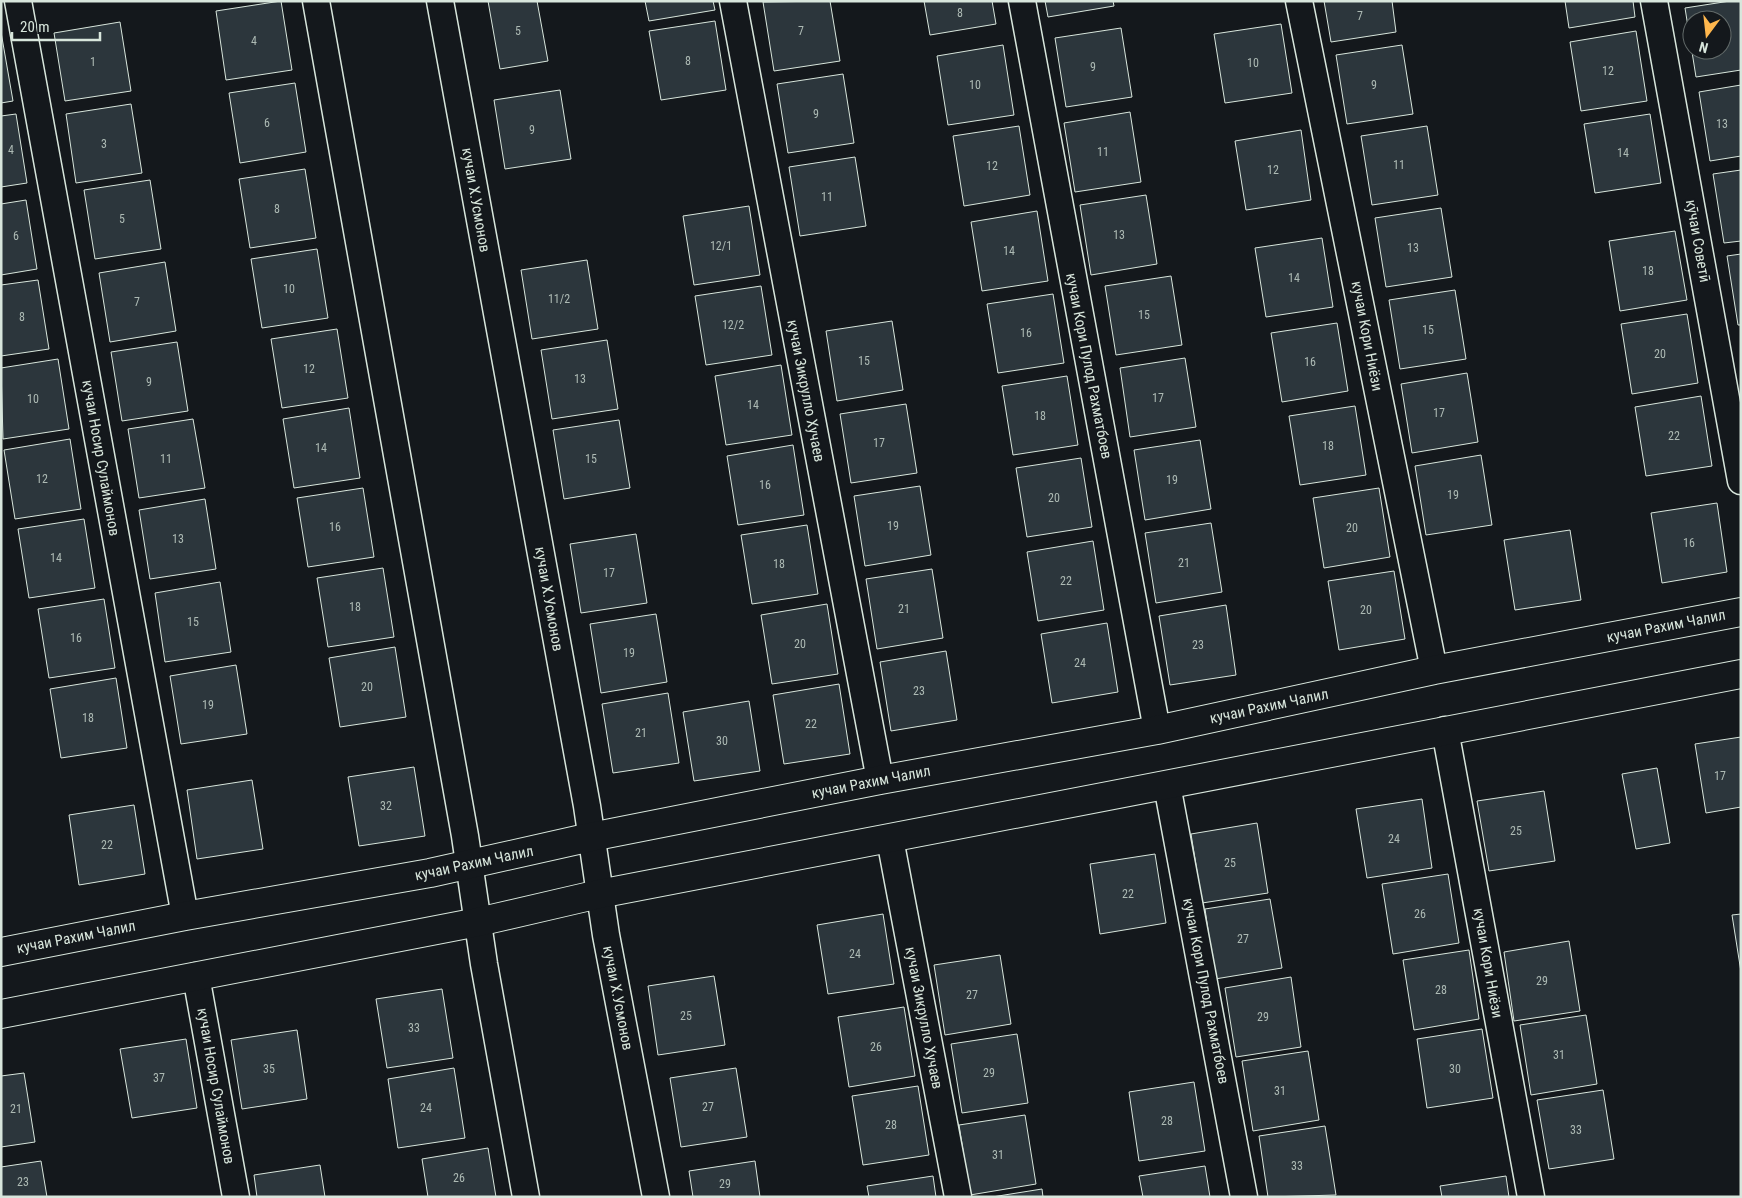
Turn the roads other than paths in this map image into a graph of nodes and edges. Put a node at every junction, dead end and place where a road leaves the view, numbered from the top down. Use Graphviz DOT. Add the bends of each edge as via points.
graph roads {
  1 [pos="18,1"];
  2 [pos="316,1"];
  3 [pos="440,1"];
  4 [pos="733,1"];
  5 [pos="1022,1"];
  6 [pos="1300,1"];
  7 [pos="1654,1"];
  8 [pos="1741,481"];
  9 [pos="1741,612"];
  10 [pos="1434,670"];
  11 [pos="1741,674"];
  12 [pos="1157,730"];
  13 [pos="1445,730"];
  14 [pos="880,780"];
  15 [pos="1167,784"];
  16 [pos="591,837"];
  17 [pos="890,839"];
  18 [pos="470,865"];
  19 [pos="600,894"];
  20 [pos="185,916"];
  21 [pos="478,922"];
  22 [pos="1,952"];
  23 [pos="196,976"];
  24 [pos="1,1014"];
  25 [pos="236,1197"];
  26 [pos="526,1197"];
  27 [pos="656,1197"];
  28 [pos="958,1197"];
  29 [pos="1244,1197"];
  30 [pos="1531,1197"];
  1 -- 20 [label="street, кучаи Носир Сулаймонов"];
  2 -- 18 [label="street"];
  3 -- 16 [label="street, кучаи Х.Усмонов"];
  4 -- 14 [label="street, кучаи Зикрулло Хучаев"];
  5 -- 12 [label="street, кучаи Кори Пулод Рахматбоев"];
  6 -- 10 [label="street, кучаи Кори Ниёзи"];
  7 -- 8 [label="street, кӯчаи Советӣ"];
  9 -- 10 [label="main road, кучаи Рахим Чалил"];
  10 -- 12 [label="main road, кучаи Рахим Чалил"];
  11 -- 13 [label="main road"];
  12 -- 14 [label="main road, кучаи Рахим Чалил"];
  13 -- 15 [label="main road"];
  13 -- 30 [label="street, кучаи Кори Ниёзи"];
  14 -- 16 [label="main road, кучаи Рахим Чалил"];
  15 -- 17 [label="main road"];
  15 -- 29 [label="street, кучаи Кори Пулод Рахматбоев"];
  16 -- 18 [label="main road, кучаи Рахим Чалил"];
  16 -- 19 [label="street, кучаи Х.Усмонов"];
  17 -- 19 [label="main road"];
  17 -- 28 [label="street, кучаи Зикрулло Хучаев"];
  18 -- 20 [label="main road, кучаи Рахим Чалил"];
  18 -- 21 [label="street"];
  19 -- 21 [label="main road"];
  19 -- 27 [label="street, кучаи Х.Усмонов"];
  20 -- 22 [label="main road, кучаи Рахим Чалил"];
  21 -- 23 [label="main road"];
  21 -- 26 [label="street"];
  23 -- 24 [label="main road"];
  23 -- 25 [label="street, кучаи Носир Сулаймонов"];
}
